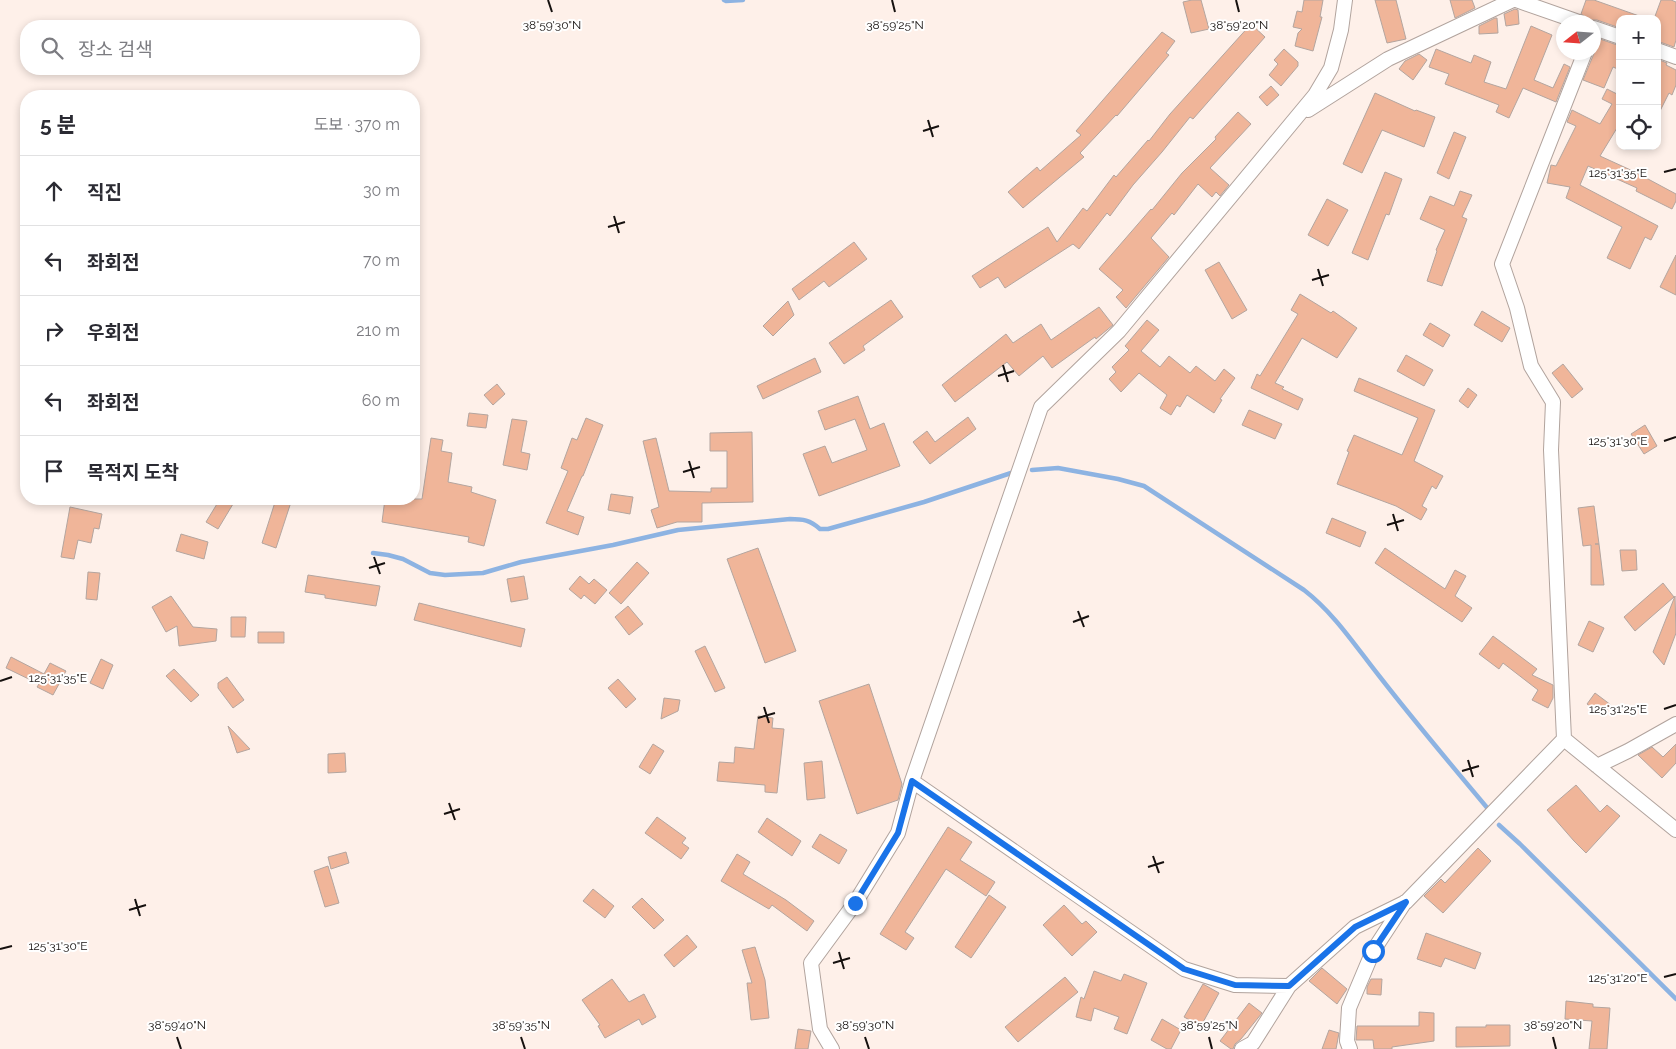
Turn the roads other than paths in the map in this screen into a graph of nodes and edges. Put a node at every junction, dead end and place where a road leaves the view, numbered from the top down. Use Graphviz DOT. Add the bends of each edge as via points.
graph roads {
  1 [pos="1345,0"];
  2 [pos="1515,0"];
  3 [pos="1559,15"];
  4 [pos="1601,31"];
  5 [pos="1616,36"];
  6 [pos="1661,51"];
  7 [pos="1676,57"];
  8 [pos="1582,60"];
  9 [pos="1297,117"];
  10 [pos="1676,724"];
  11 [pos="1564,739"];
  12 [pos="1597,766"];
  13 [pos="912,781"];
  14 [pos="1676,830"];
  15 [pos="1406,902"];
  16 [pos="1289,986"];
  17 [pos="820,1029"];
  18 [pos="821,1049"];
  19 [pos="832,1049"];
  20 [pos="1242,1049"];
  21 [pos="1350,1049"];
  1 -- 9 [label="street" via="1331,68"];
  2 -- 3 [label="street"];
  2 -- 9 [label="street" via="1388,59"];
  4 -- 5 [label="street"];
  6 -- 7 [label="street"];
  8 -- 11 [label="street" via="1502,264 1531,366 1553,402 1551,450"];
  9 -- 13 [label="street" via="1120,330 1042,406"];
  10 -- 12 [label="street"];
  11 -- 12 [label="street"];
  11 -- 15 [label="street"];
  12 -- 14 [label="street"];
  13 -- 16 [label="street" via="1184,969 1235,985"];
  13 -- 17 [label="street" via="898,833 855,903 811,963"];
  15 -- 16 [label="street" via="1355,927"];
  15 -- 21 [label="street" via="1373,951 1349,1008 1347,1041"];
  16 -- 20 [label="street" via="1253,1043"];
  17 -- 18 [label="street"];
  17 -- 19 [label="street"];
}
